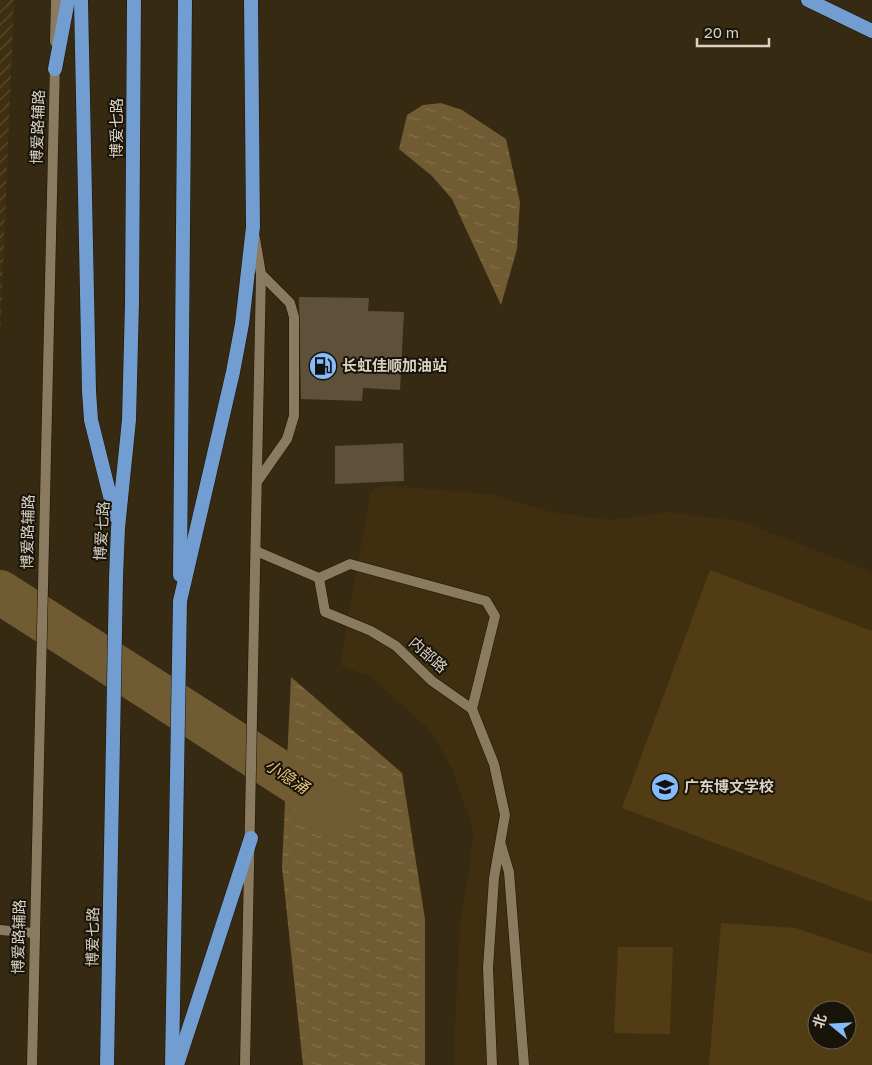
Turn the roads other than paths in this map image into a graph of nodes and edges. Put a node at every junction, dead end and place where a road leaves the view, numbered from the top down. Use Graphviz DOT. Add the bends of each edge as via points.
graph roads {
  1 [pos="56,0"];
  2 [pos="68,0"];
  3 [pos="81,0"];
  4 [pos="134,0"];
  5 [pos="185,0"];
  6 [pos="251,0"];
  7 [pos="808,0"];
  8 [pos="872,31"];
  9 [pos="55,69"];
  10 [pos="253,227"];
  11 [pos="261,274"];
  12 [pos="257,482"];
  13 [pos="118,528"];
  14 [pos="256,551"];
  15 [pos="319,578"];
  16 [pos="180,601"];
  17 [pos="472,710"];
  18 [pos="251,838"];
  19 [pos="501,845"];
  20 [pos="0,930"];
  21 [pos="34,934"];
  22 [pos="32,1065"];
  23 [pos="107,1065"];
  24 [pos="172,1065"];
  25 [pos="177,1065"];
  26 [pos="245,1065"];
  27 [pos="492,1065"];
  28 [pos="524,1065"];
  1 -- 9 [label="street, 博爱路辅路"];
  2 -- 9 [label="highway"];
  3 -- 13 [label="highway" via="91,420"];
  4 -- 13 [label="highway, 博爱七路" via="129,400"];
  5 -- 16 [label="highway"];
  6 -- 10 [label="highway"];
  7 -- 8 [label="highway"];
  9 -- 21 [label="street, 博爱路辅路"];
  10 -- 11 [label="street"];
  10 -- 16 [label="highway" via="233,372"];
  11 -- 12 [label="street"];
  11 -- 12 [label="street" via="290,303 294,317 294,416 287,439"];
  12 -- 14 [label="street"];
  13 -- 23 [label="highway, 博爱七路"];
  14 -- 15 [label="street"];
  14 -- 18 [label="street"];
  15 -- 17 [label="street, 内部路" via="325,612 371,631 396,646 432,681"];
  15 -- 17 [label="street" via="350,564 486,601 495,616"];
  16 -- 24 [label="highway"];
  17 -- 19 [label="street" via="494,764 505,815"];
  18 -- 25 [label="highway"];
  18 -- 26 [label="street"];
  19 -- 27 [label="street" via="494,878 488,968"];
  19 -- 28 [label="street" via="510,872"];
  20 -- 21 [label="street"];
  21 -- 22 [label="street, 博爱路辅路"];
}
